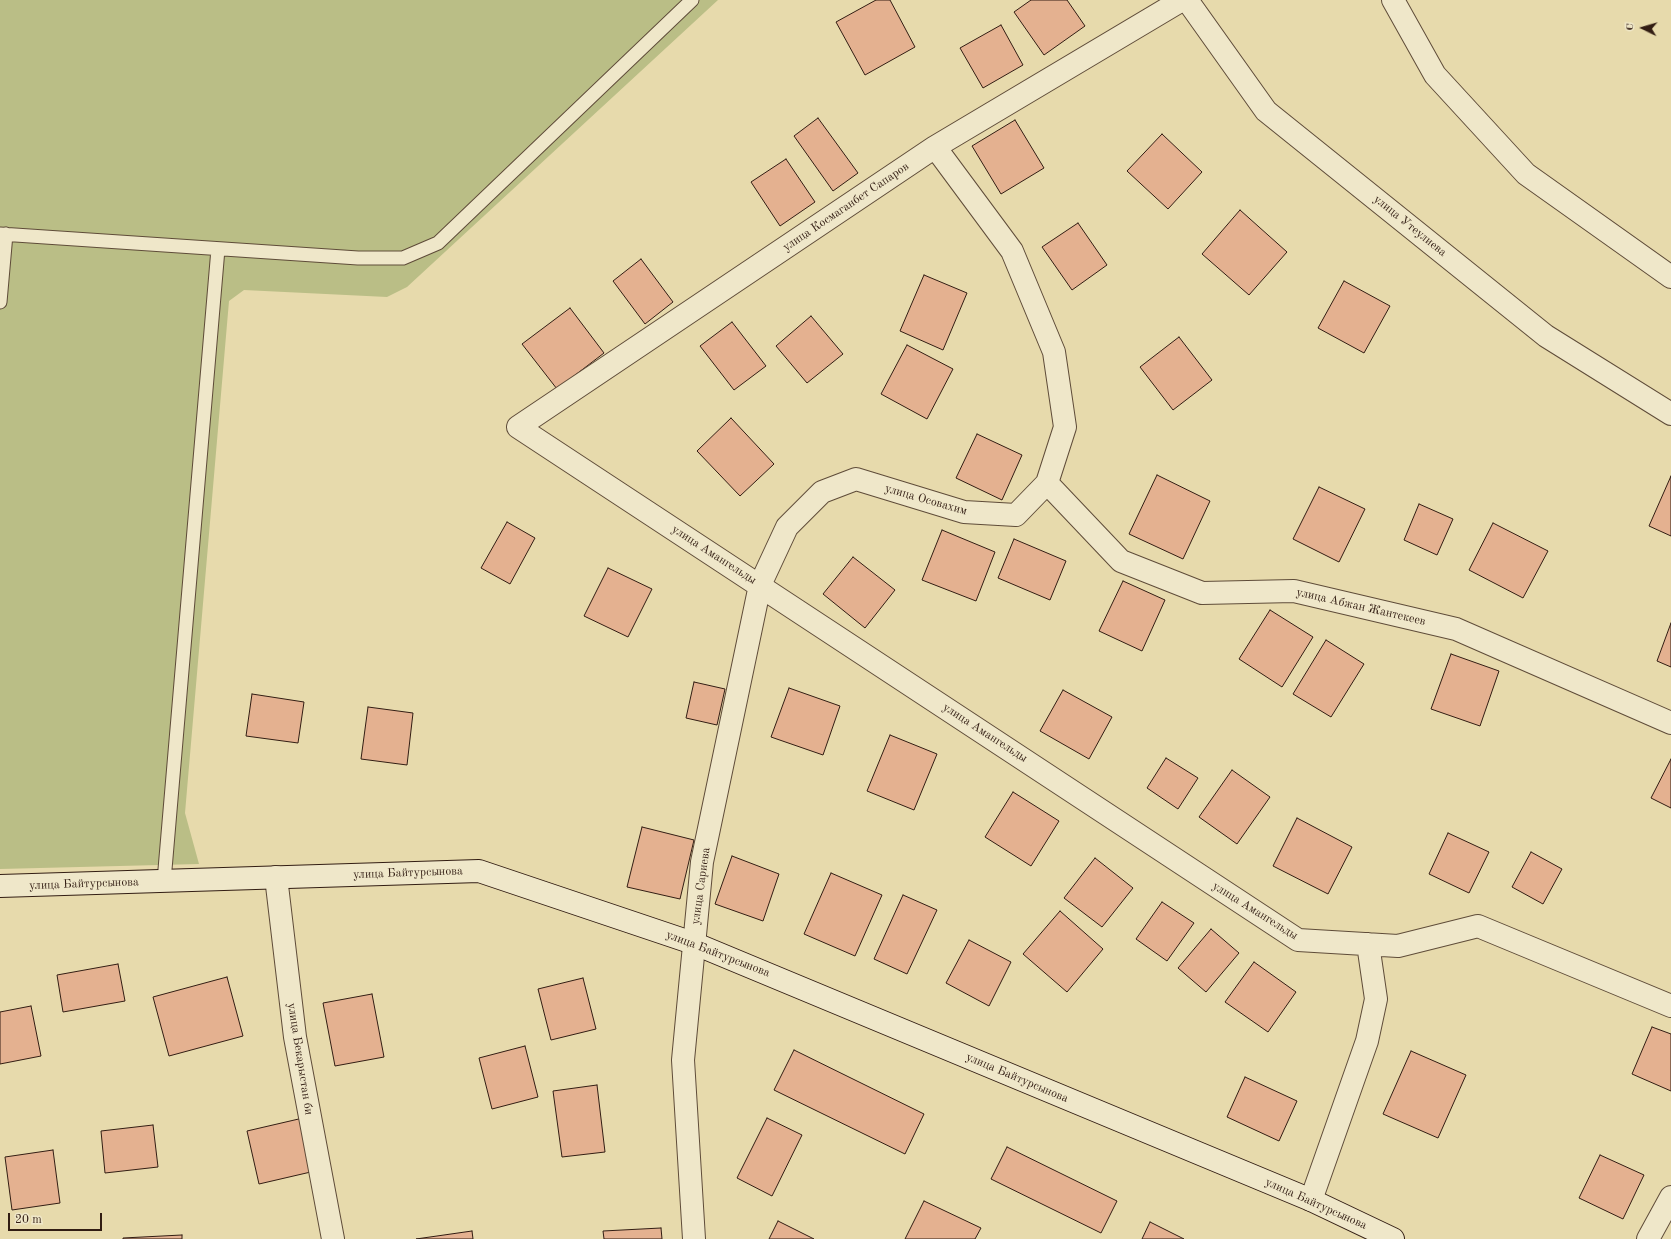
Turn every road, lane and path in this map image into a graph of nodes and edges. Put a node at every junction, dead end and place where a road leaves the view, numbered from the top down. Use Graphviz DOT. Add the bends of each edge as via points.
graph roads {
  1 [pos="692,0"];
  2 [pos="1182,0"];
  3 [pos="1187,0"];
  4 [pos="1392,0"];
  5 [pos="935,147"];
  6 [pos="3,234"];
  7 [pos="218,249"];
  8 [pos="1671,277"];
  9 [pos="0,302"];
  10 [pos="1671,414"];
  11 [pos="518,427"];
  12 [pos="1047,483"];
  13 [pos="760,585"];
  14 [pos="1671,723"];
  15 [pos="276,877"];
  16 [pos="164,881"];
  17 [pos="0,886"];
  18 [pos="693,943"];
  19 [pos="1368,944"];
  20 [pos="1671,1006"];
  21 [pos="1671,1197"];
  22 [pos="1311,1200"];
  23 [pos="333,1239"];
  24 [pos="694,1239"];
  25 [pos="1392,1239"];
  26 [pos="1648,1239"];
  1 -- 7 [label="lane" via="438,243 403,258 358,258"];
  2 -- 5 [label="street, улица Космаганбет Сапаров"];
  3 -- 10 [label="street, улица Утеулиева" via="1266,111 1546,336"];
  4 -- 8 [label="street" via="1435,75 1526,174"];
  5 -- 11 [label="street, улица Космаганбет Сапаров"];
  5 -- 12 [label="street, улица Осовахим" via="1012,251 1054,352 1066,427"];
  6 -- 7 [label="lane"];
  6 -- 9 [label="lane"];
  7 -- 16 [label="lane"];
  11 -- 13 [label="street, улица Амангельды"];
  12 -- 13 [label="street, улица Осовахим" via="1016,515 964,512 856,479 822,492 786,527"];
  12 -- 14 [label="street, улица Абжан Жантекеев" via="1121,561 1202,593 1294,591 1456,629"];
  13 -- 18 [label="street, улица Сариева" via="702,862"];
  13 -- 19 [label="street, улица Амангельды" via="1298,940"];
  15 -- 16 [label="street, улица Байтурсынова"];
  15 -- 18 [label="street, улица Байтурсынова" via="479,871"];
  15 -- 23 [label="street, улица Бекарыстан би" via="295,1037"];
  16 -- 17 [label="street, улица Байтурсынова"];
  18 -- 22 [label="street, улица Байтурсынова"];
  18 -- 24 [label="street, улица Сариева" via="683,1060"];
  19 -- 20 [label="street, улица Амангельды" via="1398,946 1478,926"];
  19 -- 22 [label="street" via="1376,999 1367,1041"];
  21 -- 26 [label="street"];
  22 -- 25 [label="street, улица Байтурсынова"];
}
